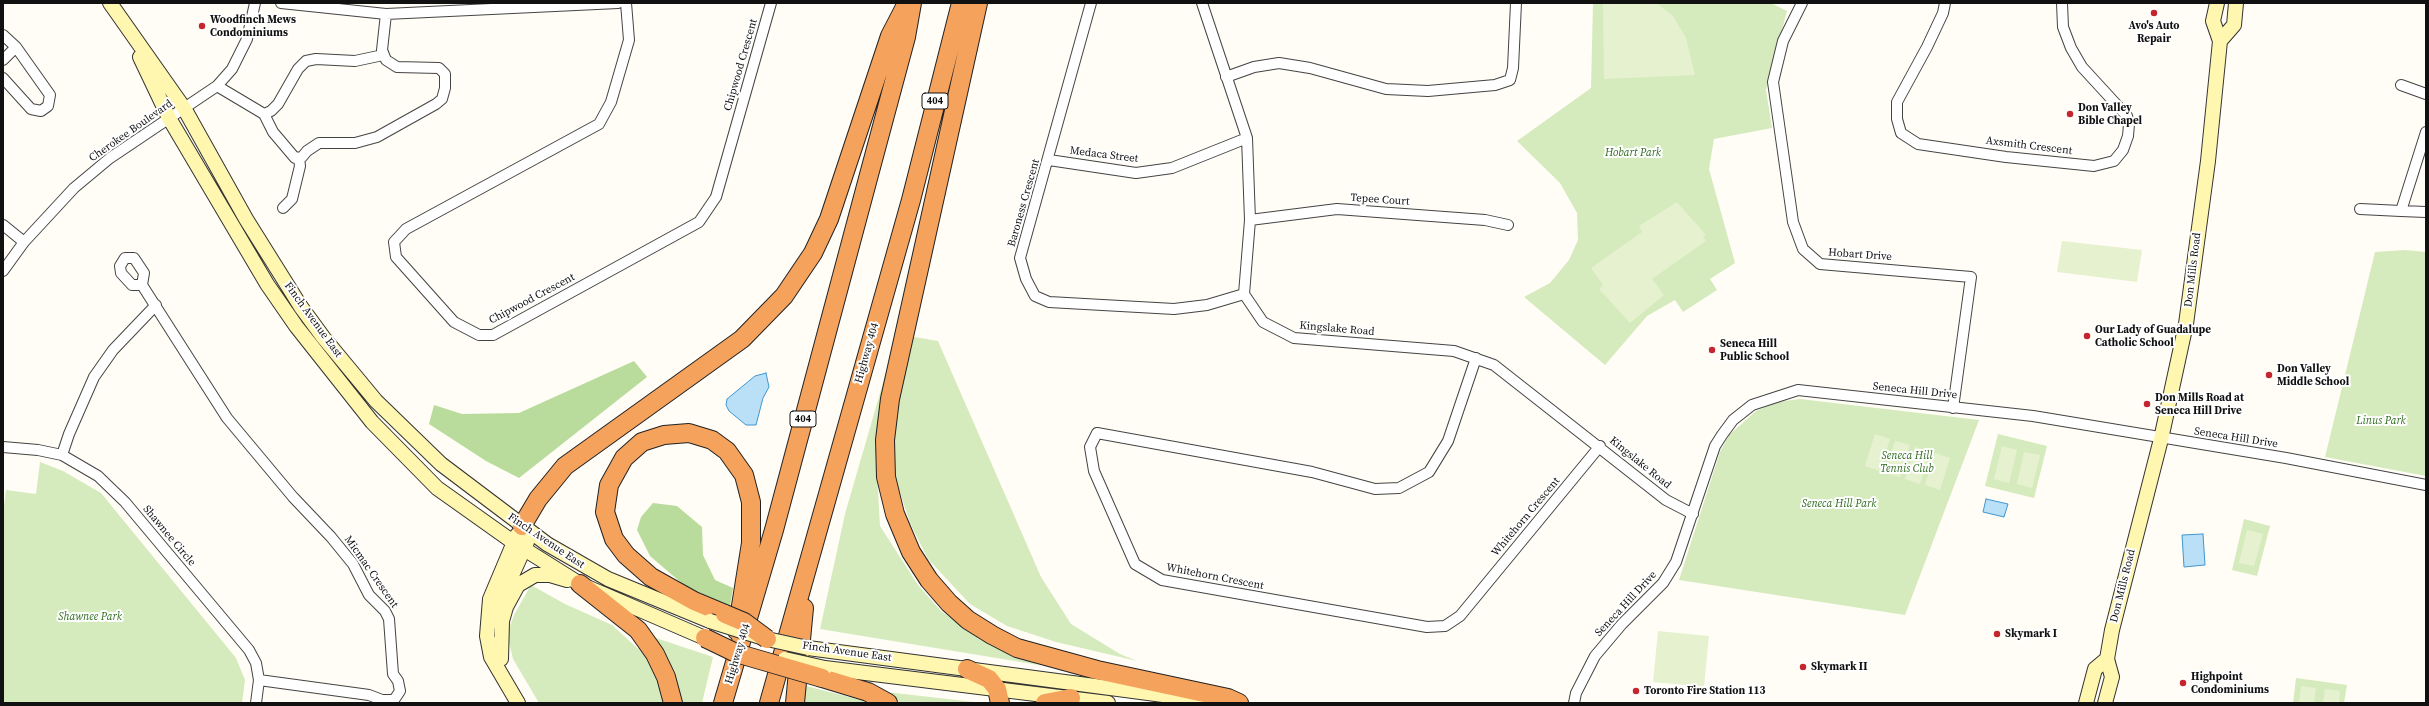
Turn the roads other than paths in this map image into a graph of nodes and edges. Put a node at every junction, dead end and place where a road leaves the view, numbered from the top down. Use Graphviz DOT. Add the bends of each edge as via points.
graph roads {
  1 [pos="110,3"];
  2 [pos="255,3"];
  3 [pos="281,3"];
  4 [pos="618,3"];
  5 [pos="626,3"];
  6 [pos="771,3"];
  7 [pos="907,3"];
  8 [pos="912,3"];
  9 [pos="961,3"];
  10 [pos="978,3"];
  11 [pos="1091,3"];
  12 [pos="1202,3"];
  13 [pos="1516,3"];
  14 [pos="1802,3"];
  15 [pos="1945,3"];
  16 [pos="2062,3"];
  17 [pos="2217,3"];
  18 [pos="2236,3"];
  19 [pos="386,14"];
  20 [pos="127,29"];
  21 [pos="3,35"];
  22 [pos="2220,41"];
  23 [pos="16,47"];
  24 [pos="383,55"];
  25 [pos="3,60"];
  26 [pos="1226,77"];
  27 [pos="3,78"];
  28 [pos="2401,85"];
  29 [pos="217,86"];
  30 [pos="2426,94"];
  31 [pos="184,108"];
  32 [pos="264,114"];
  33 [pos="169,118"];
  34 [pos="2426,132"];
  35 [pos="1247,138"];
  36 [pos="299,158"];
  37 [pos="1049,160"];
  38 [pos="283,208"];
  39 [pos="2360,209"];
  40 [pos="2401,211"];
  41 [pos="2426,212"];
  42 [pos="1250,220"];
  43 [pos="3,225"];
  44 [pos="1508,225"];
  45 [pos="24,242"];
  46 [pos="3,271"];
  47 [pos="142,285"];
  48 [pos="1244,294"];
  49 [pos="156,305"];
  50 [pos="1476,358"];
  51 [pos="1953,408"];
  52 [pos="2161,439"];
  53 [pos="1600,446"];
  54 [pos="3,447"];
  55 [pos="62,455"];
  56 [pos="2426,485"];
  57 [pos="1693,514"];
  58 [pos="527,529"];
  59 [pos="519,546"];
  60 [pos="808,561"];
  61 [pos="580,584"];
  62 [pos="713,624"];
  63 [pos="767,639"];
  64 [pos="501,659"];
  65 [pos="2107,659"];
  66 [pos="733,666"];
  67 [pos="967,669"];
  68 [pos="824,673"];
  69 [pos="504,678"];
  70 [pos="259,680"];
  71 [pos="998,696"];
  72 [pos="1071,698"];
  73 [pos="256,703"];
  74 [pos="518,703"];
  75 [pos="673,703"];
  76 [pos="723,703"];
  77 [pos="769,703"];
  78 [pos="795,703"];
  79 [pos="888,703"];
  80 [pos="1045,703"];
  81 [pos="1108,703"];
  82 [pos="1212,703"];
  83 [pos="1239,703"];
  84 [pos="1574,703"];
  85 [pos="2086,703"];
  86 [pos="2105,703"];
  1 -- 20 [label="main road, Finch Avenue East"];
  2 -- 29 [label="street, Cherokee Boulevard" via="247,39 232,69"];
  3 -- 19 [label="street"];
  4 -- 19 [label="street"];
  5 -- 6 [label="street, Chipwood Crescent" via="629,40 611,102 599,124 406,229 394,242 396,257 454,322 479,335 493,335 700,222 716,197"];
  7 -- 58 [label="highway" via="890,36 829,219 813,253 784,296 742,339 566,466 538,499"];
  8 -- 66 [label="highway, Highway 404 / 404" via="774,530"];
  9 -- 60 [label="highway, Highway 404 / 404" via="911,200"];
  10 -- 83 [label="highway" via="890,399 885,440 886,477 895,514 911,552 929,580 968,620 992,635 1017,648 1090,668 1228,698"];
  11 -- 37 [label="street, Baroness Crescent"];
  12 -- 26 [label="street"];
  13 -- 26 [label="street" via="1514,68 1510,80 1495,85 1428,91 1386,89 1310,68 1279,63"];
  14 -- 51 [label="street, Hobart Drive" via="1783,41 1773,82 1793,222 1803,249 1820,264 1971,277"];
  15 -- 16 [label="street, Axsmith Crescent" via="1927,47 1897,102 1896,119 1901,133 1918,144 2006,156 2094,166 2114,161 2128,136 2127,116 2082,67 2071,48 2063,27"];
  17 -- 22 [label="main road, Don Mills Road" via="2214,21"];
  18 -- 22 [label="main road" via="2234,25"];
  19 -- 24 [label="street"];
  20 -- 31 [label="main road, Finch Avenue East"];
  20 -- 33 [label="main road, Finch Avenue East"];
  21 -- 23 [label="street"];
  22 -- 52 [label="main road, Don Mills Road" via="2208,161 2186,324"];
  23 -- 25 [label="street"];
  23 -- 27 [label="street" via="50,95 48,106 41,111 31,109"];
  24 -- 32 [label="street" via="355,61 306,61 298,69 278,104 271,112"];
  24 -- 36 [label="street" via="388,62 397,67 439,68 445,77 442,99 429,109 377,137 355,143 319,143"];
  26 -- 35 [label="street"];
  28 -- 30 [label="street"];
  29 -- 31 [label="street, Cherokee Boulevard"];
  29 -- 32 [label="street"];
  31 -- 33 [label="street, Cherokee Boulevard"];
  31 -- 58 [label="main road, Finch Avenue East" via="218,172 268,255 323,337 376,402 399,425 441,464"];
  32 -- 36 [label="street" via="276,137 292,156"];
  33 -- 45 [label="street, Cherokee Boulevard" via="110,158 74,188"];
  33 -- 59 [label="main road, Finch Avenue East" via="267,284 296,326 372,422 437,488"];
  34 -- 40 [label="street"];
  35 -- 37 [label="street, Medaca Street" via="1172,168 1136,173"];
  35 -- 42 [label="street"];
  36 -- 38 [label="street" via="300,166 292,199"];
  37 -- 48 [label="street, Baroness Crescent" via="1020,258 1026,279 1035,296 1048,302 1174,309 1207,305"];
  39 -- 40 [label="street"];
  40 -- 41 [label="street"];
  42 -- 44 [label="street, Tepee Court" via="1337,209 1485,220"];
  42 -- 48 [label="street"];
  43 -- 45 [label="street"];
  45 -- 46 [label="street, Cherokee Boulevard"];
  47 -- 49 [label="street, Micmac Crescent"];
  48 -- 50 [label="street, Kingslake Road" via="1263,322 1294,338 1454,351"];
  49 -- 55 [label="street" via="113,350 94,377"];
  49 -- 70 [label="street, Micmac Crescent" via="227,418 292,497 353,564 369,595 389,619 393,674 400,691 394,700"];
  50 -- 53 [label="street, Kingslake Road" via="1494,365"];
  50 -- 53 [label="street, Whitehorn Crescent" via="1448,441 1429,472 1400,488 1375,489 1312,472 1097,433 1090,447 1094,471 1135,564 1162,580 1427,627 1446,626 1460,616"];
  51 -- 52 [label="street, Seneca Hill Drive" via="2033,416"];
  51 -- 57 [label="street, Seneca Hill Drive" via="1798,390 1752,405 1734,420 1714,446"];
  52 -- 56 [label="street, Seneca Hill Drive" via="2286,458"];
  52 -- 65 [label="main road, Don Mills Road" via="2125,576"];
  53 -- 57 [label="street, Kingslake Road" via="1666,500"];
  54 -- 55 [label="street, Shawnee Circle"];
  55 -- 70 [label="street, Shawnee Circle" via="98,476 125,502 249,650 256,663"];
  57 -- 84 [label="street, Seneca Hill Drive" via="1676,562 1663,583 1622,624 1595,656 1576,692"];
  58 -- 59 [label="main road"];
  58 -- 62 [label="main road, Finch Avenue East" via="608,579"];
  59 -- 61 [label="main road, Finch Avenue East"];
  59 -- 64 [label="main road" via="499,604 496,633"];
  59 -- 69 [label="main road" via="492,592 487,618 486,636 491,657"];
  60 -- 77 [label="highway, Highway 404 / 404"];
  60 -- 78 [label="highway"];
  61 -- 62 [label="main road, Finch Avenue East"];
  61 -- 64 [label="main road" via="550,575 535,575 518,585 506,607 502,621"];
  61 -- 75 [label="highway" via="638,630 661,666"];
  62 -- 63 [label="highway, bridge" via="744,622"];
  62 -- 66 [label="highway" via="694,601 651,577 626,555 614,539 605,512 609,485 624,458 642,442 664,434 689,433 712,440 727,451 744,475 751,502 751,543 740,601"];
  62 -- 68 [label="highway, bridge" via="736,653"];
  63 -- 67 [label="main road, Finch Avenue East, bridge" via="823,651"];
  64 -- 69 [label="main road"];
  65 -- 85 [label="main road" via="2095,669"];
  65 -- 86 [label="main road, Don Mills Road" via="2112,677"];
  66 -- 76 [label="highway, Highway 404 / 404"];
  67 -- 71 [label="highway" via="989,679"];
  67 -- 82 [label="main road, Finch Avenue East"];
  68 -- 71 [label="main road, Finch Avenue East"];
  68 -- 79 [label="highway"];
  69 -- 74 [label="main road"];
  70 -- 73 [label="street, Shawnee Circle"];
  71 -- 72 [label="main road, Finch Avenue East"];
  72 -- 80 [label="highway"];
  72 -- 81 [label="main road, Finch Avenue East"];
}
